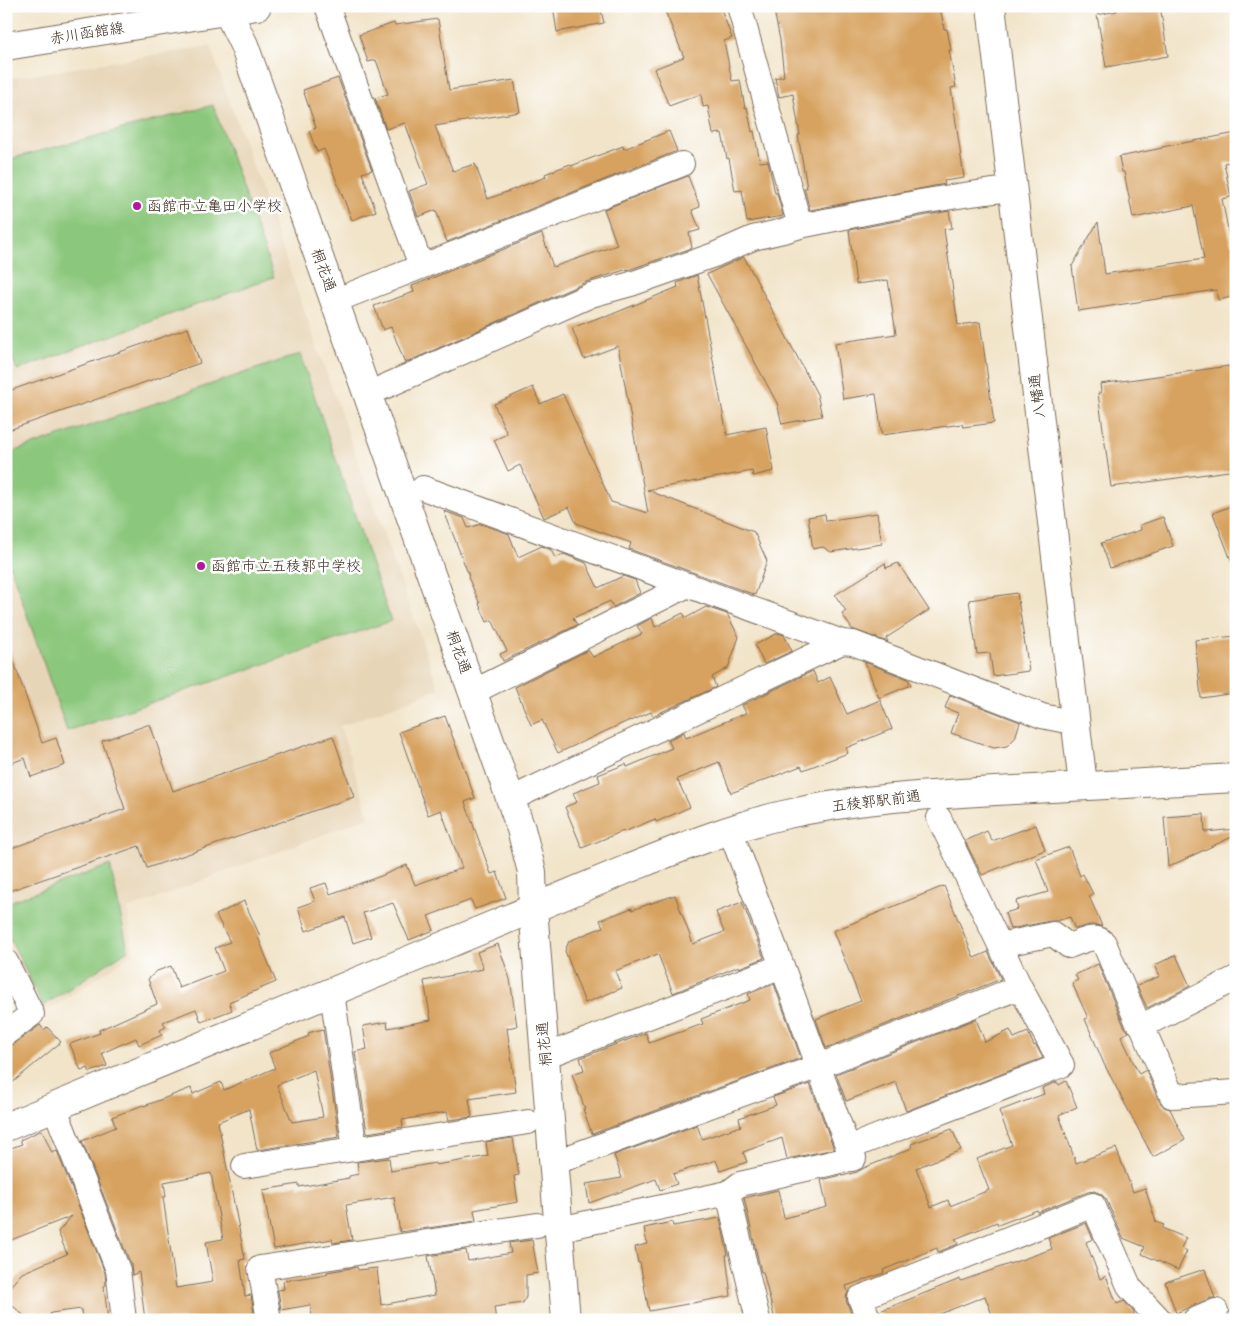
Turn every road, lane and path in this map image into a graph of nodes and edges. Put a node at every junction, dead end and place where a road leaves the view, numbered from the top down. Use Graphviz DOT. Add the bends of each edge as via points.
graph roads {
  1 [pos="257,6"];
  2 [pos="326,6"];
  3 [pos="739,6"];
  4 [pos="991,6"];
  5 [pos="226,9"];
  6 [pos="6,46"];
  7 [pos="682,164"];
  8 [pos="1012,189"];
  9 [pos="800,226"];
  10 [pos="421,266"];
  11 [pos="334,301"];
  12 [pos="368,394"];
  13 [pos="423,488"];
  14 [pos="688,585"];
  15 [pos="842,642"];
  16 [pos="473,692"];
  17 [pos="1076,723"];
  18 [pos="1236,778"];
  19 [pos="1083,785"];
  20 [pos="511,799"];
  21 [pos="939,818"];
  22 [pos="730,830"];
  23 [pos="533,908"];
  24 [pos="1000,945"];
  25 [pos="6,962"];
  26 [pos="782,966"];
  27 [pos="1236,978"];
  28 [pos="1020,987"];
  29 [pos="332,993"];
  30 [pos="1142,1026"];
  31 [pos="6,1033"];
  32 [pos="545,1056"];
  33 [pos="819,1066"];
  34 [pos="1236,1092"];
  35 [pos="54,1106"];
  36 [pos="528,1122"];
  37 [pos="6,1126"];
  38 [pos="355,1149"];
  39 [pos="852,1155"];
  40 [pos="553,1163"];
  41 [pos="244,1166"];
  42 [pos="728,1193"];
  43 [pos="548,1227"];
  44 [pos="124,1320"];
  45 [pos="269,1320"];
  46 [pos="566,1320"];
  47 [pos="758,1320"];
  48 [pos="869,1320"];
  49 [pos="1160,1320"];
  1 -- 5 [label="street, 赤川函館線"];
  2 -- 10 [label="street"];
  3 -- 9 [label="street"];
  4 -- 8 [label="street, 八幡通"];
  5 -- 6 [label="street, 赤川函館線"];
  5 -- 11 [label="street, 桐花通" via="244,46"];
  7 -- 10 [label="street"];
  8 -- 9 [label="street" via="978,192"];
  8 -- 17 [label="street, 八幡通"];
  9 -- 12 [label="street" via="753,238 714,255 591,295"];
  10 -- 11 [label="street"];
  11 -- 12 [label="street, 桐花通"];
  12 -- 16 [label="street, 桐花通"];
  13 -- 14 [label="street"];
  14 -- 15 [label="street"];
  14 -- 16 [label="street"];
  15 -- 17 [label="street" via="853,643 1042,716"];
  15 -- 20 [label="street"];
  16 -- 20 [label="street, 桐花通"];
  17 -- 19 [label="street, 八幡通"];
  18 -- 19 [label="street, 五稜郭駅前通"];
  19 -- 22 [label="street, 五稜郭駅前通" via="864,800 783,815"];
  20 -- 23 [label="street, 桐花通" via="532,872"];
  21 -- 24 [label="street"];
  22 -- 23 [label="street, 五稜郭駅前通"];
  22 -- 26 [label="street"];
  23 -- 29 [label="street, 五稜郭駅前通"];
  23 -- 32 [label="street, 桐花通"];
  24 -- 28 [label="street"];
  24 -- 30 [label="street" via="1054,934 1070,946 1100,938"];
  25 -- 31 [label="street" via="32,1014"];
  26 -- 32 [label="street"];
  26 -- 33 [label="street"];
  27 -- 30 [label="street"];
  28 -- 33 [label="street"];
  28 -- 39 [label="street" via="1062,1065"];
  29 -- 35 [label="street, 五稜郭駅前通"];
  29 -- 38 [label="street"];
  30 -- 34 [label="street" via="1172,1096"];
  32 -- 40 [label="street, 桐花通"];
  33 -- 39 [label="street"];
  33 -- 40 [label="street"];
  35 -- 37 [label="street, 五稜郭駅前通"];
  35 -- 44 [label="street" via="118,1270"];
  36 -- 38 [label="street"];
  38 -- 41 [label="street"];
  39 -- 42 [label="street" via="740,1184"];
  40 -- 43 [label="street, 桐花通"];
  42 -- 43 [label="street"];
  42 -- 47 [label="street"];
  43 -- 45 [label="street" via="260,1268"];
  43 -- 46 [label="street, 桐花通"];
  48 -- 49 [label="street" via="860,1298 1093,1205 1130,1288"];
}
